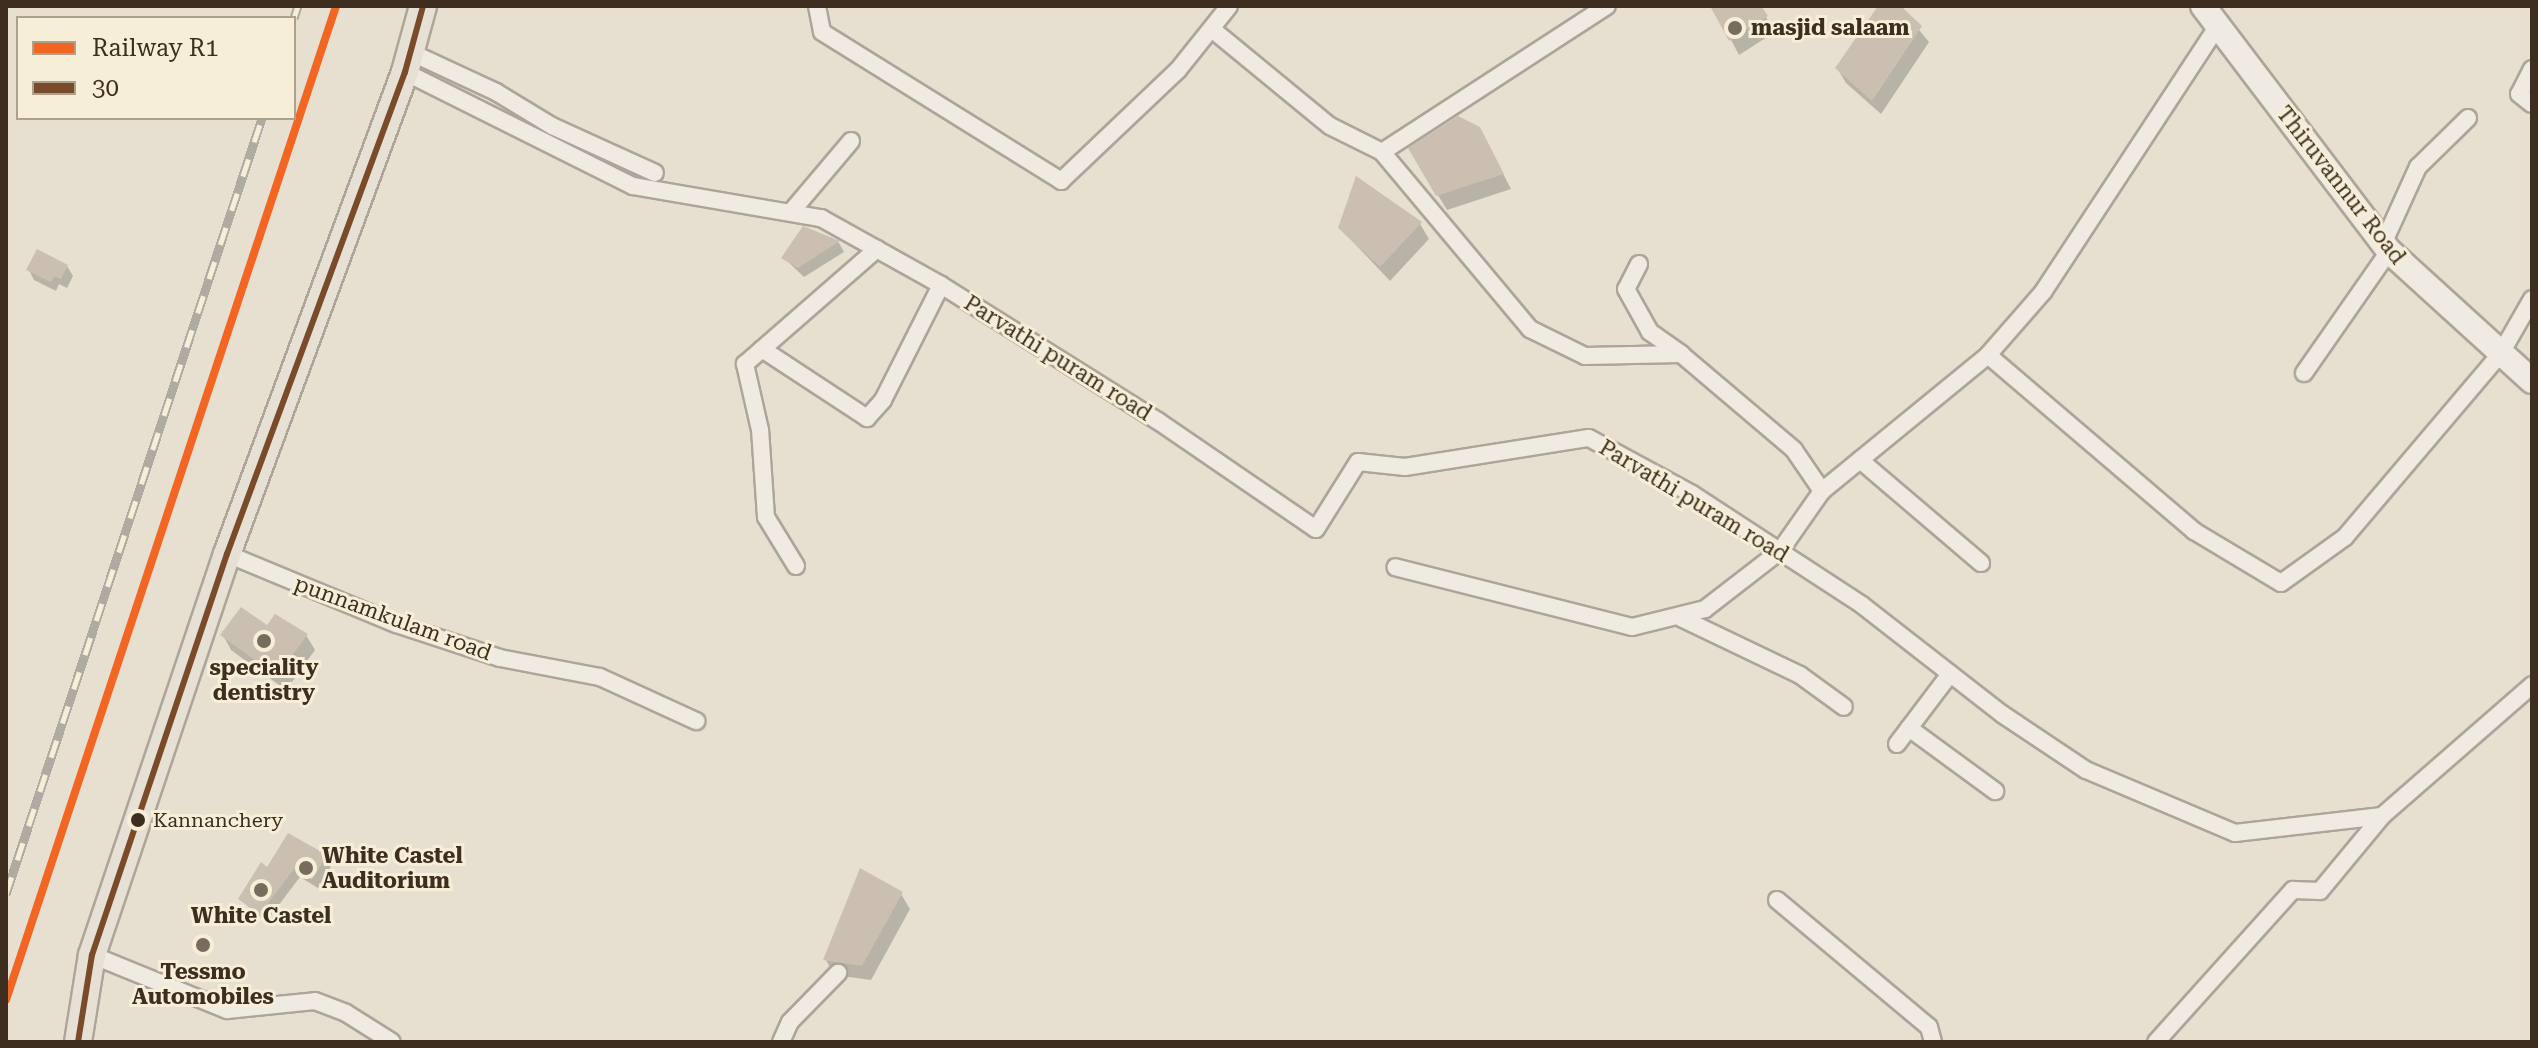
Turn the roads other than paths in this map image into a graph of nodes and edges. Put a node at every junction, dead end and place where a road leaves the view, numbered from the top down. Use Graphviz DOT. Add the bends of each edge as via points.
graph roads {
  1 [pos="423,6"];
  2 [pos="817,6"];
  3 [pos="1229,6"];
  4 [pos="1607,6"];
  5 [pos="2203,6"];
  6 [pos="2218,26"];
  7 [pos="1213,30"];
  8 [pos="408,62"];
  9 [pos="2532,69"];
  10 [pos="2532,104"];
  11 [pos="2468,118"];
  12 [pos="851,141"];
  13 [pos="1382,152"];
  14 [pos="655,173"];
  15 [pos="791,212"];
  16 [pos="2386,248"];
  17 [pos="877,249"];
  18 [pos="1639,264"];
  19 [pos="941,285"];
  20 [pos="2532,299"];
  21 [pos="762,349"];
  22 [pos="2501,353"];
  23 [pos="1681,354"];
  24 [pos="1988,355"];
  25 [pos="2304,373"];
  26 [pos="2532,381"];
  27 [pos="1860,460"];
  28 [pos="1822,491"];
  29 [pos="1780,551"];
  30 [pos="227,554"];
  31 [pos="1981,563"];
  32 [pos="796,566"];
  33 [pos="1395,567"];
  34 [pos="1681,618"];
  35 [pos="1950,674"];
  36 [pos="2532,685"];
  37 [pos="1844,707"];
  38 [pos="696,721"];
  39 [pos="1909,728"];
  40 [pos="1897,744"];
  41 [pos="1995,791"];
  42 [pos="2382,816"];
  43 [pos="1777,900"];
  44 [pos="92,955"];
  45 [pos="838,973"];
  46 [pos="78,1042"];
  47 [pos="392,1042"];
  48 [pos="781,1042"];
  49 [pos="1933,1042"];
  50 [pos="2156,1042"];
  1 -- 8 [label="main road"];
  2 -- 7 [label="street" via="822,32 1061,181"];
  3 -- 7 [label="street"];
  4 -- 13 [label="street"];
  5 -- 6 [label="street, Thiruvannur Road"];
  6 -- 16 [label="street, Thiruvannur Road"];
  6 -- 24 [label="street" via="2043,292"];
  7 -- 13 [label="street" via="1330,126"];
  8 -- 14 [label="street" via="496,92 552,126"];
  8 -- 15 [label="street, Parvathi puram road" via="633,186"];
  8 -- 30 [label="main road"];
  9 -- 10 [label="street" via="2519,94"];
  11 -- 16 [label="street" via="2418,167"];
  12 -- 15 [label="street"];
  13 -- 23 [label="street" via="1530,329 1585,356"];
  15 -- 17 [label="street, Parvathi puram road" via="821,218"];
  16 -- 22 [label="street, Thiruvannur Road"];
  16 -- 25 [label="street"];
  17 -- 19 [label="street, Parvathi puram road"];
  17 -- 21 [label="street"];
  18 -- 23 [label="street" via="1626,289 1650,332"];
  19 -- 21 [label="street" via="883,400 867,418"];
  19 -- 29 [label="street, Parvathi puram road" via="1158,421 1316,529 1358,462 1405,467 1589,438 1692,494"];
  20 -- 22 [label="street"];
  21 -- 32 [label="street" via="745,364 760,430 766,517"];
  22 -- 24 [label="street" via="2345,537 2281,583 2194,531"];
  22 -- 26 [label="street, Thiruvannur Road"];
  23 -- 28 [label="street" via="1794,450"];
  24 -- 27 [label="street"];
  27 -- 28 [label="street"];
  27 -- 31 [label="street"];
  28 -- 29 [label="street"];
  29 -- 34 [label="street" via="1705,609"];
  29 -- 35 [label="street, Parvathi puram road"];
  30 -- 38 [label="street, punnamkulam road" via="396,624 500,658 600,677"];
  30 -- 44 [label="main road"];
  33 -- 34 [label="street" via="1632,627"];
  34 -- 37 [label="street" via="1800,675"];
  35 -- 39 [label="street"];
  35 -- 42 [label="street, Parvathi puram road" via="2086,770 2235,833"];
  36 -- 42 [label="street"];
  39 -- 40 [label="street"];
  39 -- 41 [label="street"];
  42 -- 50 [label="street" via="2320,891 2293,890"];
  43 -- 49 [label="street" via="1929,1027"];
  44 -- 46 [label="main road"];
  44 -- 47 [label="street" via="227,1010 315,1001"];
  45 -- 48 [label="street" via="790,1022"];
}
